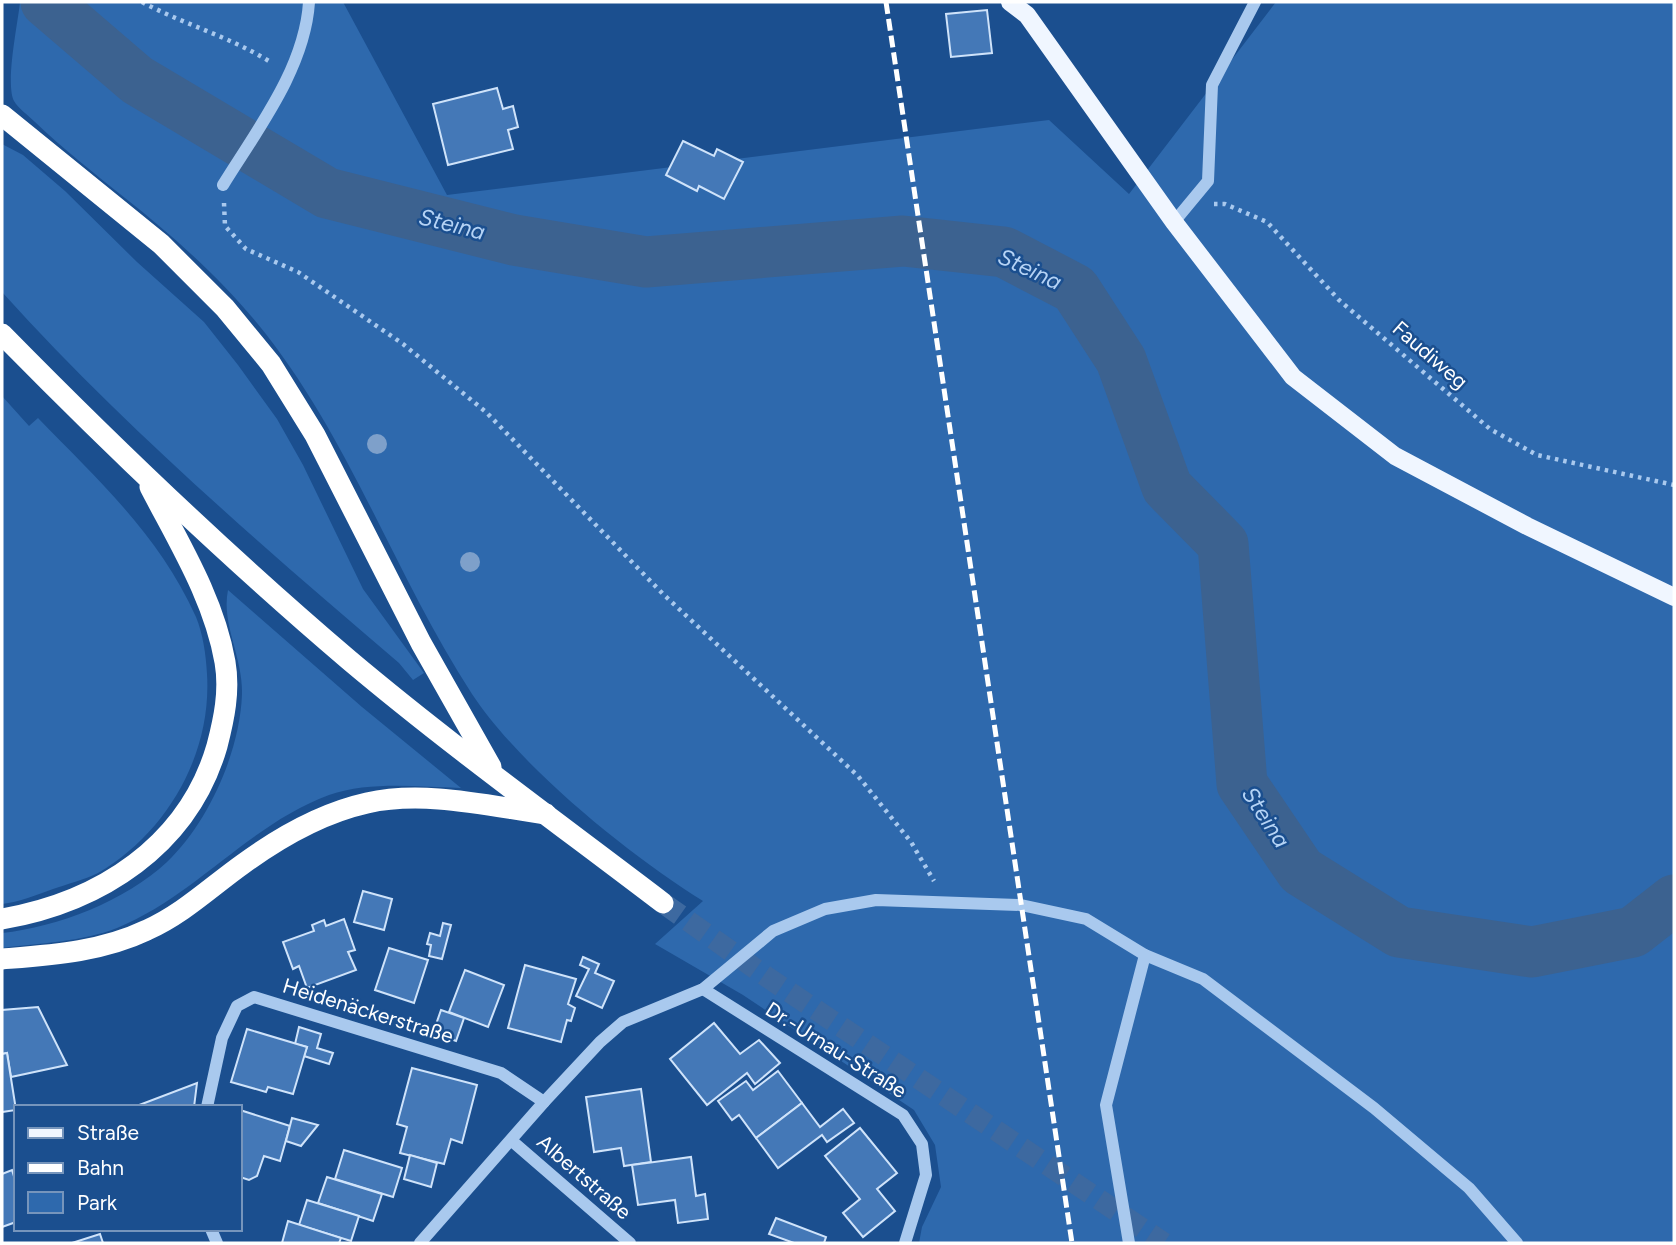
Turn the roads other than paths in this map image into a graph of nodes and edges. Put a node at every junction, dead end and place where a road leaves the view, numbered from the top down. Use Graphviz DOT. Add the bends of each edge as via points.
graph roads {
  1 [pos="309,2"];
  2 [pos="1010,2"];
  3 [pos="1255,2"];
  4 [pos="2,115"];
  5 [pos="223,185"];
  6 [pos="1174,222"];
  7 [pos="8,341"];
  8 [pos="142,473"];
  9 [pos="1674,597"];
  10 [pos="495,775"];
  11 [pos="547,814"];
  12 [pos="663,903"];
  13 [pos="2,919"];
  14 [pos="1145,955"];
  15 [pos="2,959"];
  16 [pos="703,989"];
  17 [pos="544,1102"];
  18 [pos="207,1105"];
  19 [pos="512,1141"];
  20 [pos="420,1243"];
  21 [pos="631,1243"];
  22 [pos="905,1243"];
  23 [pos="1129,1243"];
  24 [pos="1517,1243"];
  1 -- 5 [label="street" via="307,23 279,93"];
  2 -- 6 [label="main road" via="1027,15"];
  3 -- 6 [label="street" via="1212,85 1208,181"];
  4 -- 10 [label="highway" via="161,244 225,308 271,364 315,435 421,643"];
  6 -- 9 [label="main road" via="1293,377 1395,456"];
  7 -- 8 [label="highway"];
  8 -- 10 [label="highway" via="351,661"];
  8 -- 13 [label="highway" via="213,615 225,664 226,713 212,764 192,805 162,844 120,876 77,899"];
  10 -- 11 [label="highway"];
  11 -- 12 [label="highway"];
  11 -- 15 [label="highway" via="398,798 343,809 277,841 148,930 66,954"];
  14 -- 16 [label="street" via="1086,919 1021,905 876,900 825,909 774,931"];
  14 -- 23 [label="street" via="1106,1105"];
  14 -- 24 [label="street" via="1203,979 1374,1108 1469,1188"];
  16 -- 17 [label="street" via="623,1022"];
  16 -- 22 [label="street, Dr.-Urnau-Straße" via="903,1115 922,1144 926,1175"];
  17 -- 18 [label="street, Heidenäckerstraße" via="501,1073 254,997 237,1006 222,1038"];
  17 -- 19 [label="street"];
  19 -- 20 [label="street"];
  19 -- 21 [label="street, Albertstraße"];
}
